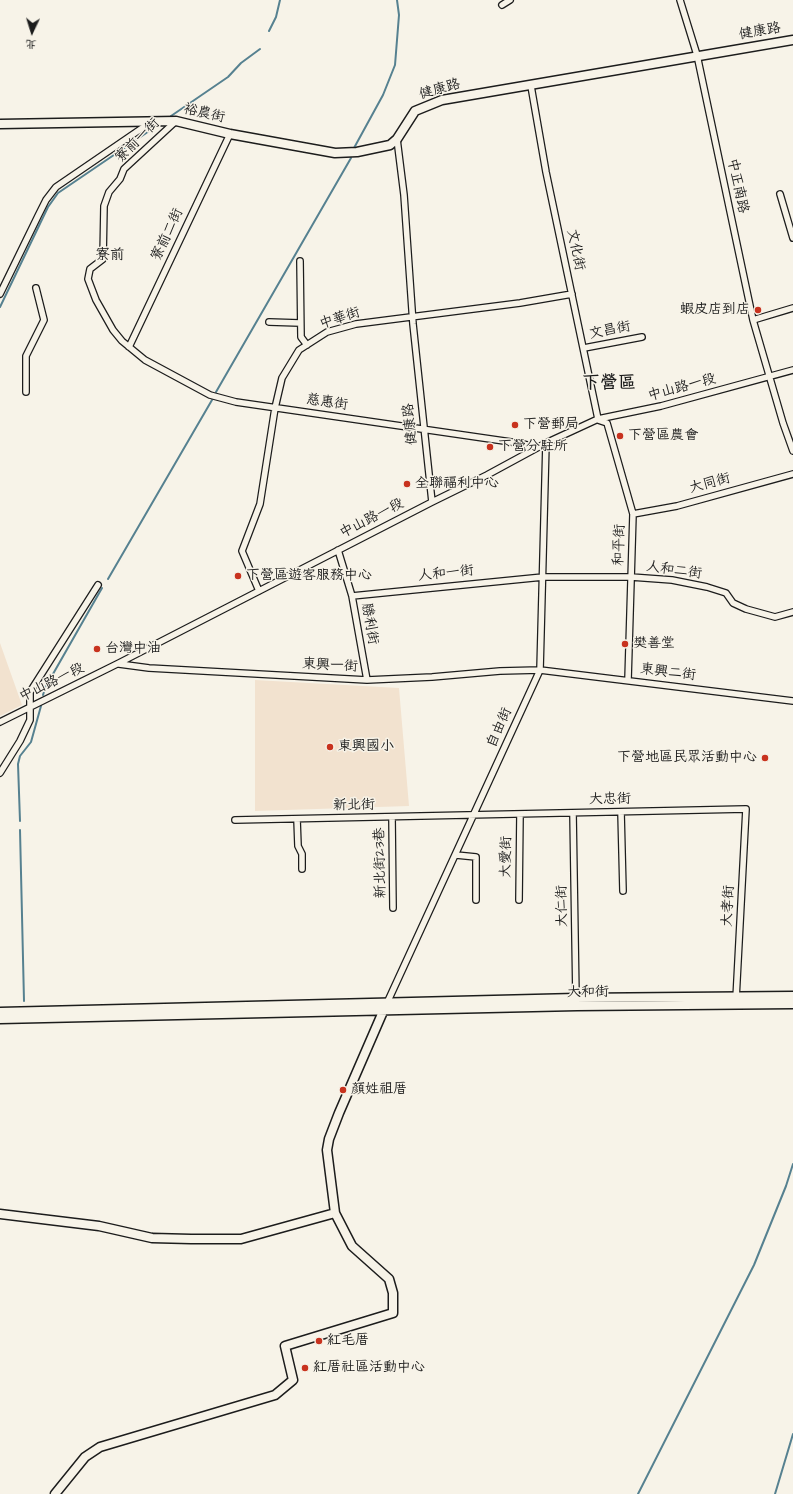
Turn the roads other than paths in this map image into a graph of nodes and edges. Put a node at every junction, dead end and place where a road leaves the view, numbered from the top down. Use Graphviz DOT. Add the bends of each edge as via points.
graph roads {
  1 [pos="510,0"];
  2 [pos="680,0"];
  3 [pos="502,5"];
  4 [pos="793,40"];
  5 [pos="697,55"];
  6 [pos="531,86"];
  7 [pos="153,121"];
  8 [pos="176,121"];
  9 [pos="0,124"];
  10 [pos="230,134"];
  11 [pos="397,139"];
  12 [pos="780,194"];
  13 [pos="793,238"];
  14 [pos="300,261"];
  15 [pos="36,288"];
  16 [pos="0,294"];
  17 [pos="572,294"];
  18 [pos="793,308"];
  19 [pos="412,318"];
  20 [pos="754,320"];
  21 [pos="269,322"];
  22 [pos="300,323"];
  23 [pos="642,337"];
  24 [pos="307,345"];
  25 [pos="129,347"];
  26 [pos="584,348"];
  27 [pos="793,370"];
  28 [pos="769,377"];
  29 [pos="26,392"];
  30 [pos="275,408"];
  31 [pos="598,419"];
  32 [pos="425,430"];
  33 [pos="546,443"];
  34 [pos="793,451"];
  35 [pos="529,452"];
  36 [pos="793,474"];
  37 [pos="432,502"];
  38 [pos="633,514"];
  39 [pos="338,550"];
  40 [pos="543,577"];
  41 [pos="631,577"];
  42 [pos="98,585"];
  43 [pos="259,591"];
  44 [pos="352,596"];
  45 [pos="793,612"];
  46 [pos="119,664"];
  47 [pos="540,670"];
  48 [pos="367,680"];
  49 [pos="628,680"];
  50 [pos="793,701"];
  51 [pos="30,707"];
  52 [pos="0,722"];
  53 [pos="0,773"];
  54 [pos="746,809"];
  55 [pos="620,812"];
  56 [pos="573,813"];
  57 [pos="520,814"];
  58 [pos="474,816"];
  59 [pos="392,817"];
  60 [pos="297,819"];
  61 [pos="235,820"];
  62 [pos="456,855"];
  63 [pos="302,869"];
  64 [pos="623,891"];
  65 [pos="476,900"];
  66 [pos="519,900"];
  67 [pos="393,908"];
  68 [pos="793,996"];
  69 [pos="576,998"];
  70 [pos="736,1000"];
  71 [pos="793,1004"];
  72 [pos="385,1006"];
  73 [pos="0,1012"];
  74 [pos="0,1019"];
  75 [pos="335,1213"];
  76 [pos="0,1214"];
  77 [pos="55,1494"];
  1 -- 3 [label="street"];
  2 -- 5 [label="street, 中正南路"];
  4 -- 5 [label="street, 健康路"];
  5 -- 6 [label="street, 健康路"];
  5 -- 20 [label="street, 中正南路"];
  6 -- 11 [label="street, 健康路" via="450,99 420,108 410,117"];
  6 -- 17 [label="street, 文化街"];
  7 -- 8 [label="street, 裕農街"];
  7 -- 9 [label="street, 裕農街"];
  7 -- 16 [label="street" via="56,187 46,200"];
  8 -- 10 [label="street, 裕農街"];
  8 -- 25 [label="street, 寮前一街" via="124,169 120,179 109,192 104,206 103,259 90,269 88,279 96,300 113,330"];
  10 -- 11 [label="street, 裕農街" via="335,153 357,152 390,145"];
  10 -- 25 [label="street, 寮前二街"];
  11 -- 19 [label="street, 健康路" via="404,195"];
  12 -- 13 [label="street"];
  14 -- 22 [label="street"];
  15 -- 29 [label="street" via="44,320 26,356"];
  17 -- 19 [label="street, 中華街"];
  17 -- 26 [label="street, 文化街"];
  18 -- 20 [label="street"];
  19 -- 24 [label="street, 中華街" via="356,324 327,332"];
  19 -- 32 [label="street, 健康路"];
  20 -- 28 [label="street, 中正南路"];
  21 -- 22 [label="street"];
  22 -- 24 [label="street" via="300,337"];
  23 -- 26 [label="street, 文昌街"];
  24 -- 30 [label="street, 中華街" via="299,350 282,378"];
  25 -- 30 [label="street, 慈惠街" via="145,360 204,392 236,402"];
  26 -- 31 [label="street, 文化街"];
  27 -- 28 [label="street, 中山路一段"];
  28 -- 31 [label="street, 中山路一段" via="661,406"];
  28 -- 34 [label="street, 中正南路"];
  30 -- 32 [label="street, 慈惠街"];
  30 -- 43 [label="street, 中華街" via="260,504 242,551"];
  31 -- 33 [label="street, 中山路一段"];
  31 -- 38 [label="street, 和平街" via="607,423"];
  32 -- 35 [label="street, 慈惠街" via="527,445"];
  32 -- 37 [label="street, 健康路"];
  33 -- 35 [label="street, 中山路一段"];
  33 -- 40 [label="street, 自由街"];
  35 -- 37 [label="street, 中山路一段"];
  36 -- 38 [label="street, 大同街" via="677,506"];
  37 -- 39 [label="street, 中山路一段"];
  38 -- 41 [label="street, 和平街"];
  39 -- 43 [label="street, 中山路一段"];
  39 -- 44 [label="street, 勝利街"];
  40 -- 41 [label="street, 人和二街"];
  40 -- 44 [label="street, 人和一街"];
  40 -- 47 [label="street, 自由街"];
  41 -- 45 [label="street, 人和二街" via="672,580 707,587 726,593 733,603 746,609 775,617"];
  41 -- 49 [label="street, 和平街"];
  42 -- 51 [label="street" via="30,692"];
  43 -- 46 [label="street, 中山路一段"];
  44 -- 48 [label="street, 勝利街"];
  46 -- 48 [label="street, 東興一街" via="149,668"];
  46 -- 51 [label="street, 中山路一段"];
  47 -- 48 [label="street, 東興一街"];
  47 -- 49 [label="street, 東興二街"];
  47 -- 58 [label="street, 自由街"];
  49 -- 50 [label="street, 東興二街"];
  51 -- 52 [label="street, 中山路一段"];
  51 -- 53 [label="street" via="30,720"];
  54 -- 55 [label="street, 大忠街"];
  54 -- 70 [label="street, 大孝街"];
  55 -- 56 [label="street, 大忠街"];
  55 -- 64 [label="street"];
  56 -- 57 [label="street, 大忠街"];
  56 -- 69 [label="street, 大仁街"];
  57 -- 58 [label="street, 大忠街"];
  57 -- 66 [label="street, 大愛街"];
  58 -- 59 [label="street, 新北街"];
  58 -- 62 [label="street, 自由街"];
  59 -- 60 [label="street, 新北街"];
  59 -- 67 [label="street, 新北街23巷"];
  60 -- 61 [label="street, 新北街"];
  60 -- 63 [label="street"];
  62 -- 65 [label="street" via="476,857"];
  62 -- 72 [label="street, 自由街"];
  68 -- 70 [label="street, 大和街"];
  69 -- 70 [label="street, 大和街"];
  69 -- 72 [label="street, 大和街"];
  70 -- 71 [label="street, 大和街"];
  70 -- 72 [label="street, 大和街"];
  72 -- 73 [label="street"];
  72 -- 74 [label="street"];
  72 -- 75 [label="street" via="328,1142 330,1184"];
  75 -- 76 [label="street" via="241,1239 152,1238 99,1226"];
  75 -- 77 [label="street" via="352,1246 389,1279 394,1293 392,1313 286,1346 293,1380 275,1395 100,1447 85,1457"];
}
